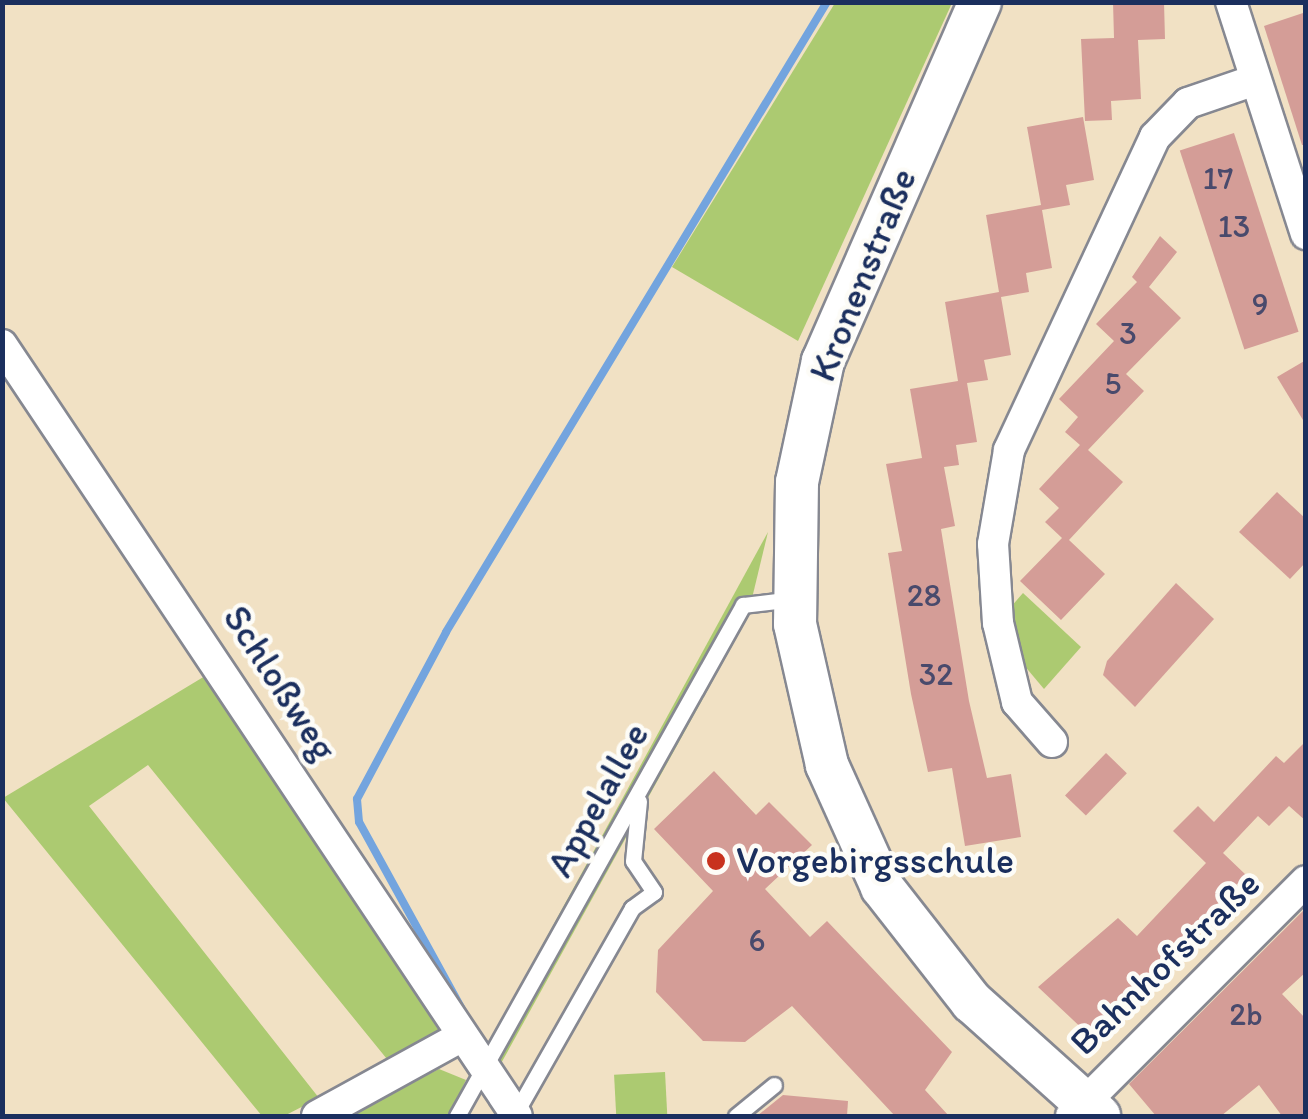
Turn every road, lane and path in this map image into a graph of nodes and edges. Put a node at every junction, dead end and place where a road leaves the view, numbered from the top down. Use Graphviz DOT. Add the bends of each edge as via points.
graph roads {
  1 [pos="980,2"];
  2 [pos="1231,2"];
  3 [pos="1255,80"];
  4 [pos="1306,234"];
  5 [pos="2,345"];
  6 [pos="793,599"];
  7 [pos="1052,742"];
  8 [pos="640,794"];
  9 [pos="1306,882"];
  10 [pos="459,1038"];
  11 [pos="481,1073"];
  12 [pos="774,1085"];
  13 [pos="1084,1112"];
  14 [pos="516,1115"];
  15 [pos="317,1116"];
  16 [pos="457,1116"];
  17 [pos="736,1116"];
  1 -- 6 [label="street, Kronenstraße" via="822,361 797,482"];
  2 -- 3 [label="street"];
  3 -- 4 [label="street"];
  3 -- 7 [label="street" via="1188,103 1156,137 1009,450 993,544 998,623 1018,702"];
  5 -- 10 [label="street, Schloßweg"];
  6 -- 8 [label="lane, Appelallee" via="743,605"];
  6 -- 13 [label="street, Kronenstraße" via="818,740 882,887 972,1002"];
  8 -- 11 [label="lane, Appelallee"];
  8 -- 14 [label="lane" via="633,860 654,892 632,908"];
  9 -- 13 [label="street, Bahnhofstraße"];
  10 -- 11 [label="street, Schloßweg"];
  10 -- 15 [label="street"];
  11 -- 14 [label="street, Schloßweg"];
  11 -- 16 [label="lane"];
  12 -- 17 [label="lane"];
}
